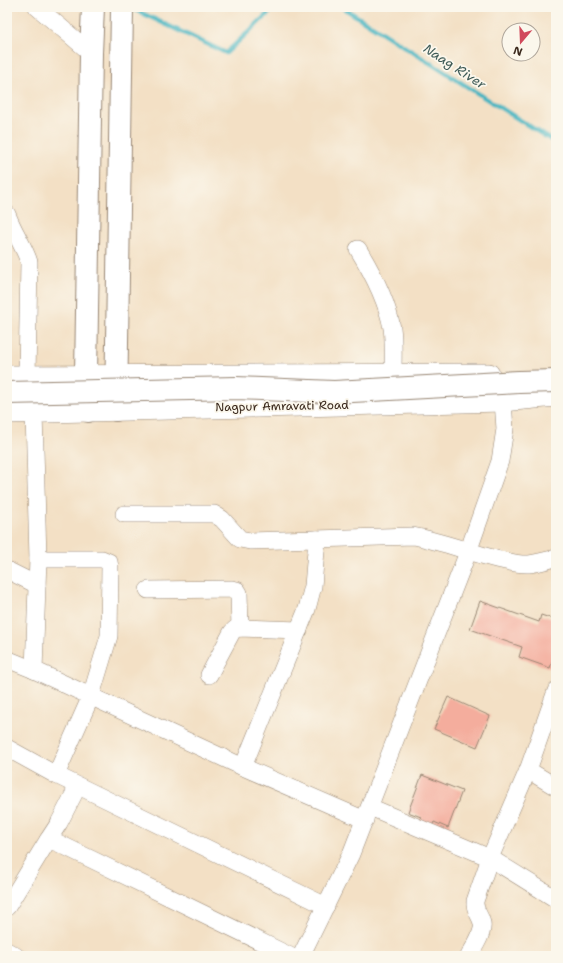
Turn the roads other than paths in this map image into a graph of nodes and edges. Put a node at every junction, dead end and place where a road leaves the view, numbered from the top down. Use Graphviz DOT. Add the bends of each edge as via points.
graph roads {
  1 [pos="37,7"];
  2 [pos="93,7"];
  3 [pos="122,11"];
  4 [pos="90,53"];
  5 [pos="7,215"];
  6 [pos="358,249"];
  7 [pos="393,374"];
  8 [pos="498,374"];
  9 [pos="555,375"];
  10 [pos="17,376"];
  11 [pos="86,376"];
  12 [pos="118,376"];
  13 [pos="7,393"];
  14 [pos="556,396"];
  15 [pos="504,400"];
  16 [pos="116,410"];
  17 [pos="88,411"];
  18 [pos="7,413"];
  19 [pos="34,413"];
  20 [pos="124,514"];
  21 [pos="317,539"];
  22 [pos="468,552"];
  23 [pos="556,558"];
  24 [pos="38,559"];
  25 [pos="7,570"];
  26 [pos="37,584"];
  27 [pos="148,590"];
  28 [pos="240,628"];
  29 [pos="299,630"];
  30 [pos="7,659"];
  31 [pos="34,670"];
  32 [pos="209,675"];
  33 [pos="556,691"];
  34 [pos="91,696"];
  35 [pos="7,748"];
  36 [pos="244,767"];
  37 [pos="528,770"];
  38 [pos="56,775"];
  39 [pos="78,786"];
  40 [pos="556,787"];
  41 [pos="367,813"];
  42 [pos="48,840"];
  43 [pos="490,858"];
  44 [pos="556,899"];
  45 [pos="326,906"];
  46 [pos="7,907"];
  47 [pos="7,951"];
  48 [pos="16,956"];
  49 [pos="290,956"];
  50 [pos="301,956"];
  51 [pos="469,956"];
  1 -- 4 [label="street"];
  2 -- 4 [label="highway"];
  3 -- 12 [label="highway"];
  4 -- 11 [label="highway"];
  5 -- 10 [label="street" via="29,262"];
  6 -- 7 [label="street" via="371,271 392,328"];
  7 -- 8 [label="main road"];
  7 -- 12 [label="main road"];
  8 -- 9 [label="main road"];
  8 -- 15 [label="street"];
  9 -- 13 [label="highway, bridge" via="519,382 334,392 236,388"];
  10 -- 11 [label="main road"];
  11 -- 12 [label="main road"];
  11 -- 17 [label="highway"];
  12 -- 16 [label="highway"];
  14 -- 15 [label="main road, Nagpur Amravati Road"];
  15 -- 16 [label="main road, Nagpur Amravati Road"];
  15 -- 22 [label="street" via="505,429 500,461"];
  16 -- 17 [label="main road, Nagpur Amravati Road"];
  17 -- 19 [label="main road, Nagpur Amravati Road"];
  18 -- 19 [label="main road, Nagpur Amravati Road"];
  19 -- 24 [label="street"];
  20 -- 21 [label="street" via="214,514 240,540"];
  21 -- 22 [label="street" via="413,536 431,539"];
  21 -- 29 [label="street" via="313,586"];
  22 -- 23 [label="street" via="513,563 528,564"];
  22 -- 41 [label="street"];
  24 -- 26 [label="street"];
  24 -- 34 [label="street" via="102,559 109,562 108,636"];
  25 -- 26 [label="street"];
  26 -- 31 [label="street"];
  27 -- 28 [label="street" via="236,590 239,593"];
  28 -- 29 [label="street"];
  28 -- 32 [label="street" via="232,632"];
  29 -- 36 [label="street"];
  30 -- 31 [label="street"];
  31 -- 34 [label="street"];
  33 -- 37 [label="street"];
  34 -- 36 [label="street"];
  34 -- 38 [label="street"];
  35 -- 38 [label="street"];
  36 -- 41 [label="street"];
  37 -- 40 [label="street"];
  37 -- 43 [label="street"];
  38 -- 39 [label="street"];
  39 -- 42 [label="street"];
  39 -- 45 [label="street"];
  41 -- 43 [label="street"];
  41 -- 45 [label="street"];
  42 -- 46 [label="street"];
  42 -- 49 [label="street"];
  43 -- 44 [label="street"];
  43 -- 51 [label="street" via="474,908 482,922 482,928"];
  45 -- 50 [label="street"];
  47 -- 48 [label="street"];
}
